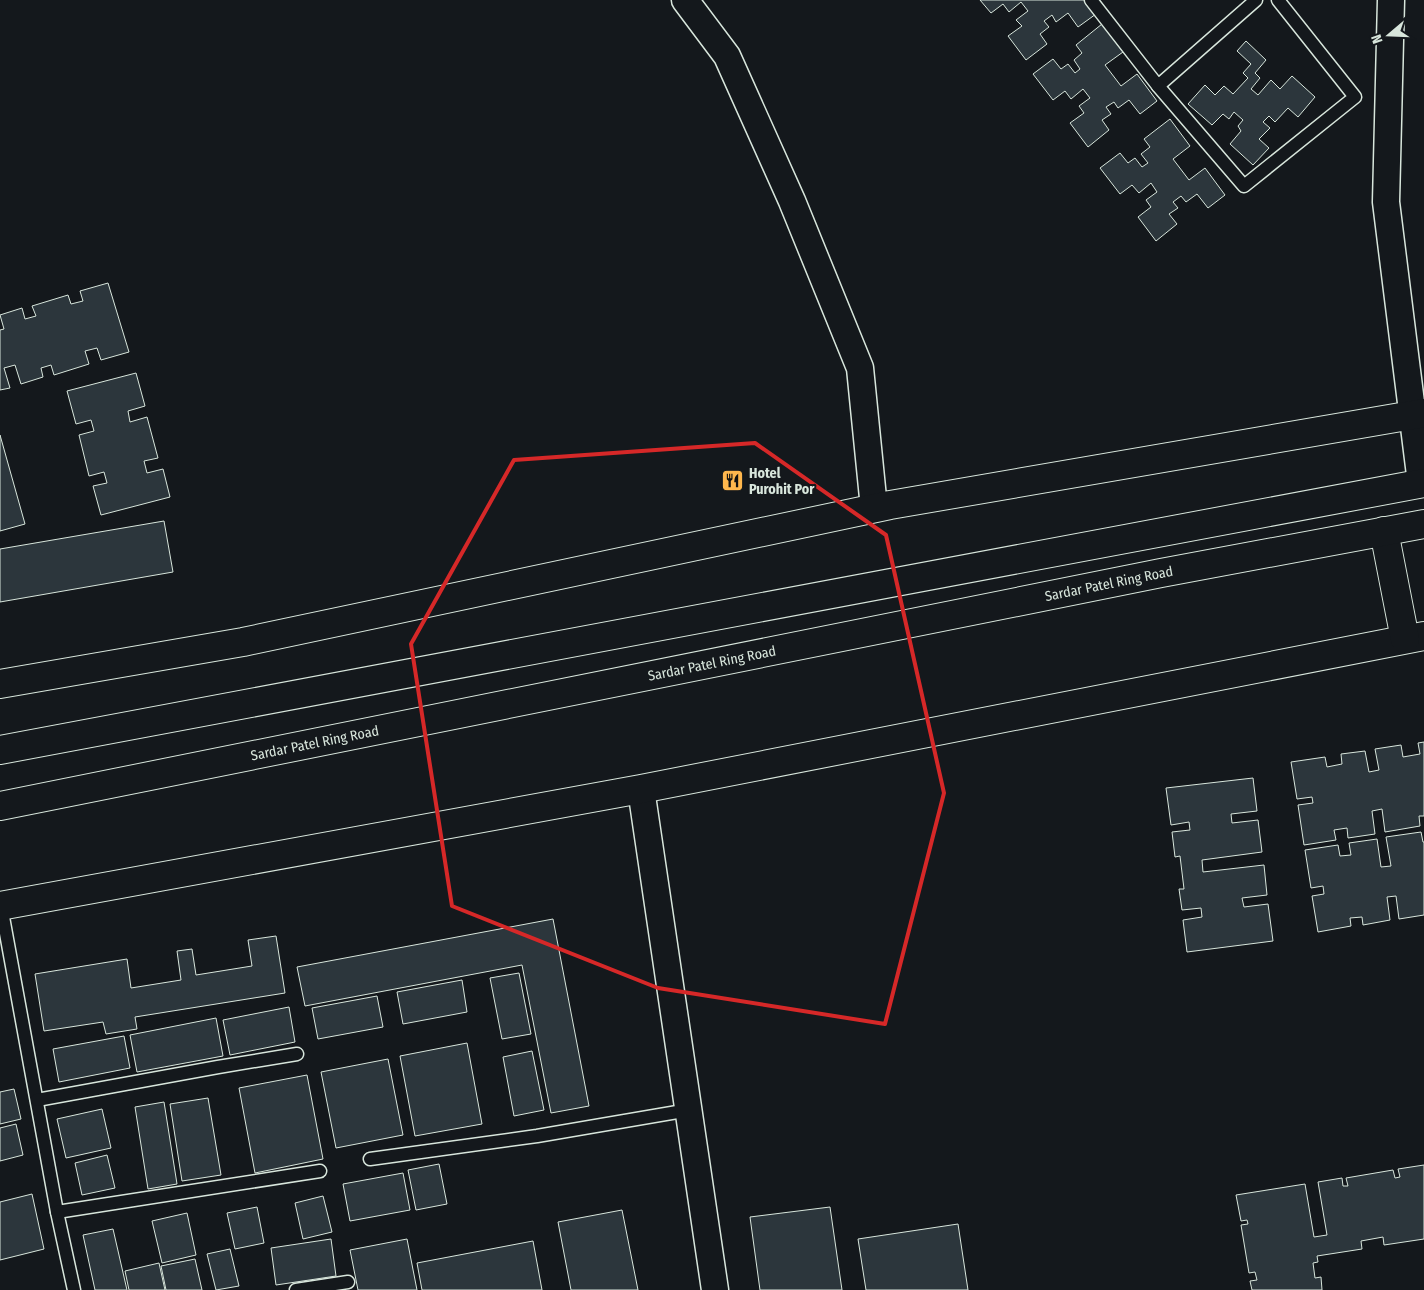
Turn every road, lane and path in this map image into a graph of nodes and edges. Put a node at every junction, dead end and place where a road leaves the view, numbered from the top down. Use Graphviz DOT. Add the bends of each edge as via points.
graph roads {
  1 [pos="685,0"];
  2 [pos="1091,0"];
  3 [pos="1256,0"];
  4 [pos="1278,0"];
  5 [pos="1391,0"];
  6 [pos="1158,86"];
  7 [pos="1418,414"];
  8 [pos="1422,483"];
  9 [pos="874,508"];
  10 [pos="1424,524"];
  11 [pos="1384,531"];
  12 [pos="1414,638"];
  13 [pos="0,684"];
  14 [pos="0,750"];
  15 [pos="641,789"];
  16 [pos="0,806"];
  17 [pos="1,906"];
  18 [pos="297,1054"];
  19 [pos="37,1100"];
  20 [pos="689,1110"];
  21 [pos="370,1159"];
  22 [pos="320,1171"];
  23 [pos="57,1212"];
  24 [pos="348,1282"];
  25 [pos="74,1290"];
  26 [pos="296,1290"];
  27 [pos="715,1290"];
  1 -- 9 [label="street" via="726,56 792,201 860,368"];
  2 -- 6 [label="lane"];
  3 -- 6 [label="lane"];
  4 -- 6 [label="lane" via="1355,97 1244,186"];
  5 -- 7 [label="street" via="1386,202"];
  7 -- 8 [label="street"];
  7 -- 9 [label="main road"];
  8 -- 14 [label="main road"];
  9 -- 13 [label="main road" via="243,642"];
  10 -- 11 [label="main road, Sardar Patel Ring Road"];
  11 -- 12 [label="main road"];
  11 -- 16 [label="main road, Sardar Patel Ring Road"];
  12 -- 15 [label="main road"];
  15 -- 17 [label="main road"];
  15 -- 20 [label="street"];
  17 -- 19 [label="lane"];
  18 -- 19 [label="lane"];
  19 -- 23 [label="lane"];
  20 -- 21 [label="lane" via="537,1136"];
  20 -- 27 [label="street"];
  22 -- 23 [label="lane"];
  23 -- 25 [label="lane"];
  24 -- 26 [label="lane"];
}
